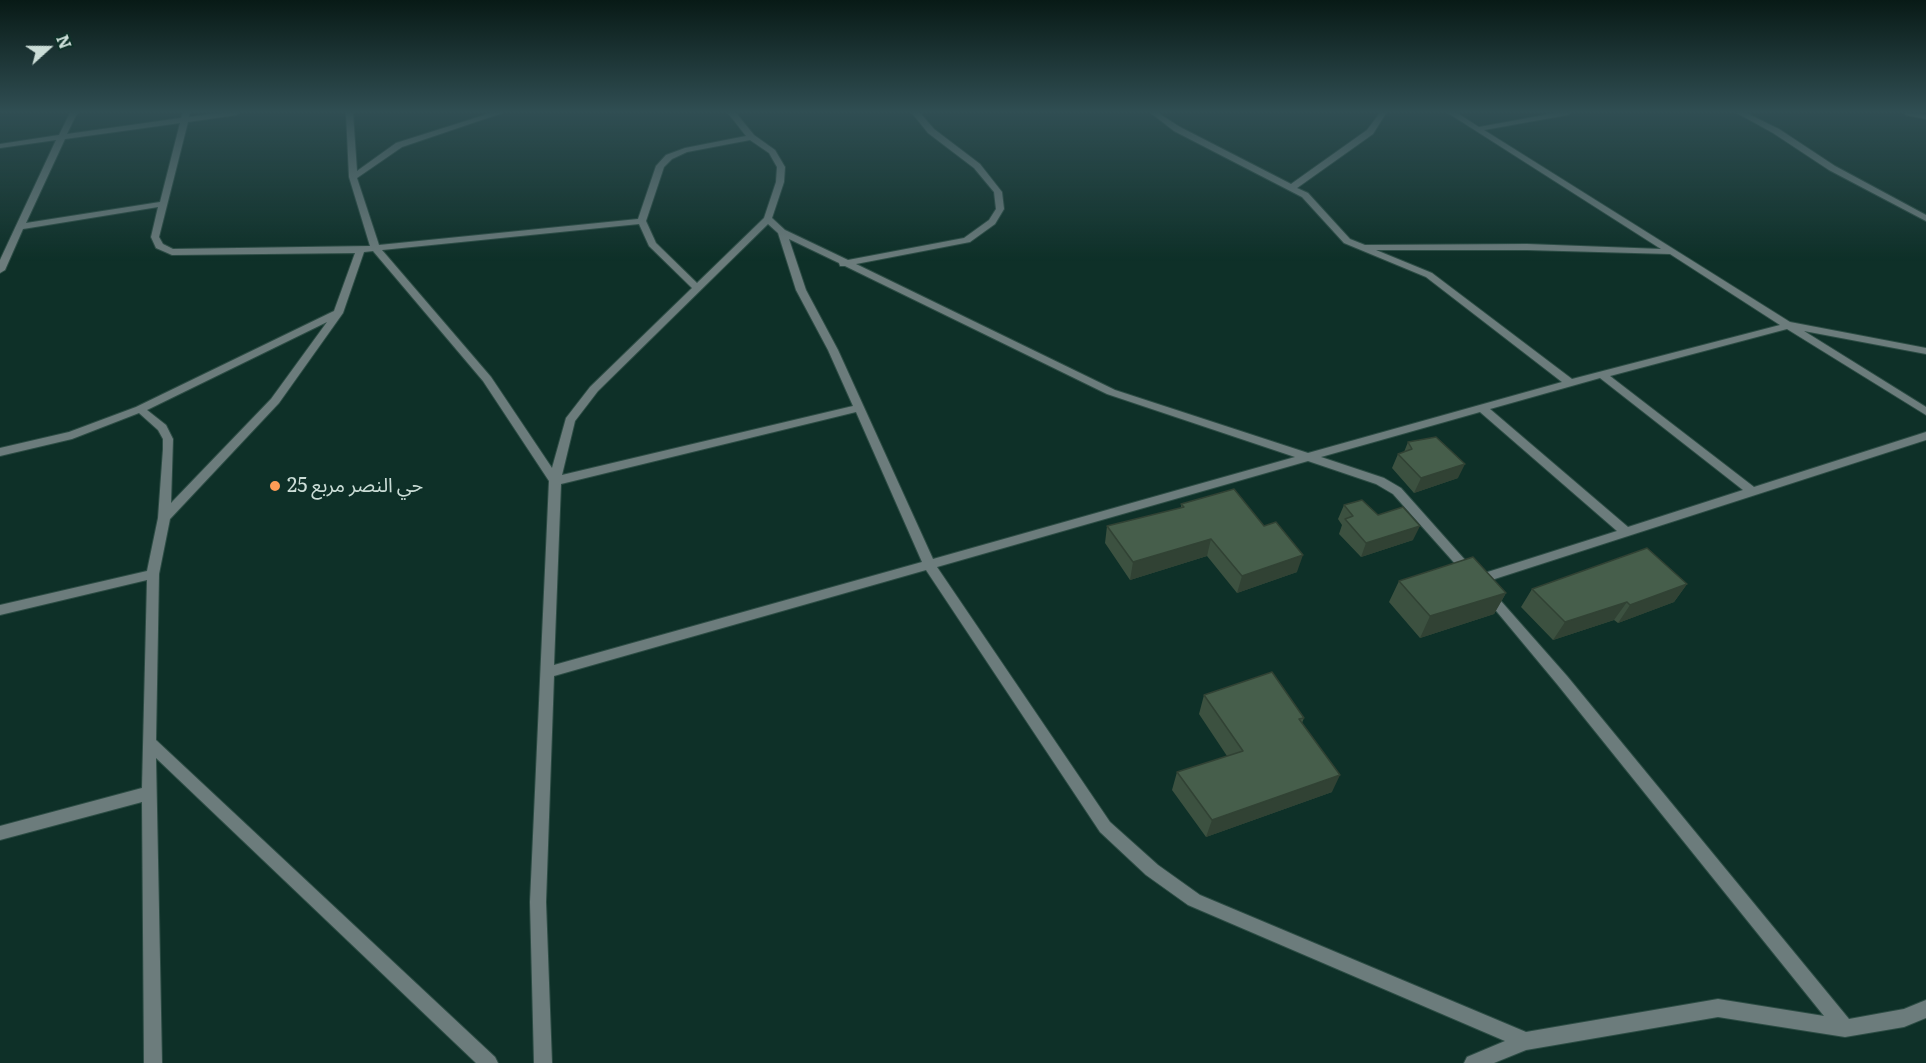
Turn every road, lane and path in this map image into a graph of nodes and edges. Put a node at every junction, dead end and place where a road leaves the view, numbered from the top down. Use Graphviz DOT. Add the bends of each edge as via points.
graph roads {
  1 [pos="50,163"];
  2 [pos="173,163"];
  3 [pos="352,163"];
  4 [pos="374,163"];
  5 [pos="663,163"];
  6 [pos="778,163"];
  7 [pos="973,163"];
  8 [pos="1242,163"];
  9 [pos="1327,163"];
  10 [pos="1530,163"];
  11 [pos="1824,163"];
  12 [pos="353,177"];
  13 [pos="1291,188"];
  14 [pos="163,204"];
  15 [pos="1926,218"];
  16 [pos="768,219"];
  17 [pos="642,221"];
  18 [pos="20,227"];
  19 [pos="782,232"];
  20 [pos="12,243"];
  21 [pos="0,245"];
  22 [pos="1358,247"];
  23 [pos="375,248"];
  24 [pos="360,249"];
  25 [pos="1670,252"];
  26 [pos="3,257"];
  27 [pos="843,264"];
  28 [pos="0,270"];
  29 [pos="698,289"];
  30 [pos="338,313"];
  31 [pos="1790,325"];
  32 [pos="1926,351"];
  33 [pos="1602,375"];
  34 [pos="1570,383"];
  35 [pos="859,408"];
  36 [pos="1482,408"];
  37 [pos="140,409"];
  38 [pos="1926,412"];
  39 [pos="1926,436"];
  40 [pos="0,452"];
  41 [pos="1313,457"];
  42 [pos="555,481"];
  43 [pos="1752,492"];
  44 [pos="164,518"];
  45 [pos="1626,532"];
  46 [pos="930,566"];
  47 [pos="153,573"];
  48 [pos="1476,580"];
  49 [pos="0,610"];
  50 [pos="549,672"];
  51 [pos="149,742"];
  52 [pos="150,793"];
  53 [pos="0,833"];
  54 [pos="1926,1009"];
  55 [pos="1845,1028"];
  56 [pos="1526,1041"];
  57 [pos="153,1063"];
  58 [pos="489,1063"];
  59 [pos="543,1063"];
  60 [pos="1473,1063"];
  1 -- 18 [label="street"];
  2 -- 14 [label="street"];
  3 -- 12 [label="street"];
  4 -- 12 [label="street"];
  5 -- 17 [label="street"];
  6 -- 16 [label="street" via="780,182"];
  7 -- 27 [label="street" via="998,192 1000,209 992,222 967,240"];
  8 -- 13 [label="street"];
  9 -- 13 [label="street"];
  10 -- 25 [label="street"];
  11 -- 15 [label="street"];
  12 -- 23 [label="street"];
  13 -- 22 [label="street" via="1316,204 1338,232"];
  14 -- 18 [label="street"];
  14 -- 24 [label="street" via="155,237 159,246 172,252"];
  16 -- 19 [label="street"];
  16 -- 29 [label="street"];
  17 -- 23 [label="street"];
  17 -- 29 [label="street" via="652,244"];
  18 -- 20 [label="street"];
  19 -- 27 [label="street"];
  19 -- 35 [label="street" via="801,290"];
  20 -- 21 [label="street"];
  20 -- 26 [label="street"];
  22 -- 25 [label="street"];
  22 -- 34 [label="street" via="1429,275"];
  23 -- 24 [label="street"];
  23 -- 42 [label="street" via="487,379"];
  24 -- 30 [label="street"];
  25 -- 31 [label="street"];
  26 -- 28 [label="street"];
  27 -- 41 [label="street" via="1111,392"];
  29 -- 42 [label="street" via="581,403 570,420"];
  30 -- 37 [label="street"];
  30 -- 44 [label="street" via="275,400"];
  31 -- 32 [label="street"];
  31 -- 33 [label="street"];
  31 -- 38 [label="street"];
  33 -- 34 [label="street"];
  33 -- 43 [label="street"];
  34 -- 36 [label="street"];
  35 -- 42 [label="street"];
  35 -- 46 [label="street"];
  36 -- 41 [label="street"];
  36 -- 45 [label="street"];
  37 -- 40 [label="street" via="72,435"];
  37 -- 44 [label="street" via="162,428 168,439"];
  39 -- 43 [label="street"];
  41 -- 46 [label="street"];
  41 -- 48 [label="street" via="1397,491"];
  42 -- 50 [label="street"];
  43 -- 45 [label="street"];
  44 -- 47 [label="street"];
  45 -- 48 [label="street"];
  46 -- 50 [label="street"];
  46 -- 56 [label="street" via="1105,827 1152,870 1194,900"];
  47 -- 49 [label="street"];
  47 -- 51 [label="street"];
  48 -- 55 [label="street"];
  50 -- 59 [label="street" via="538,902"];
  51 -- 52 [label="street"];
  51 -- 58 [label="street"];
  52 -- 53 [label="street"];
  52 -- 57 [label="street"];
  54 -- 55 [label="street" via="1904,1018"];
  55 -- 56 [label="street" via="1718,1008"];
  56 -- 60 [label="street"];
}
